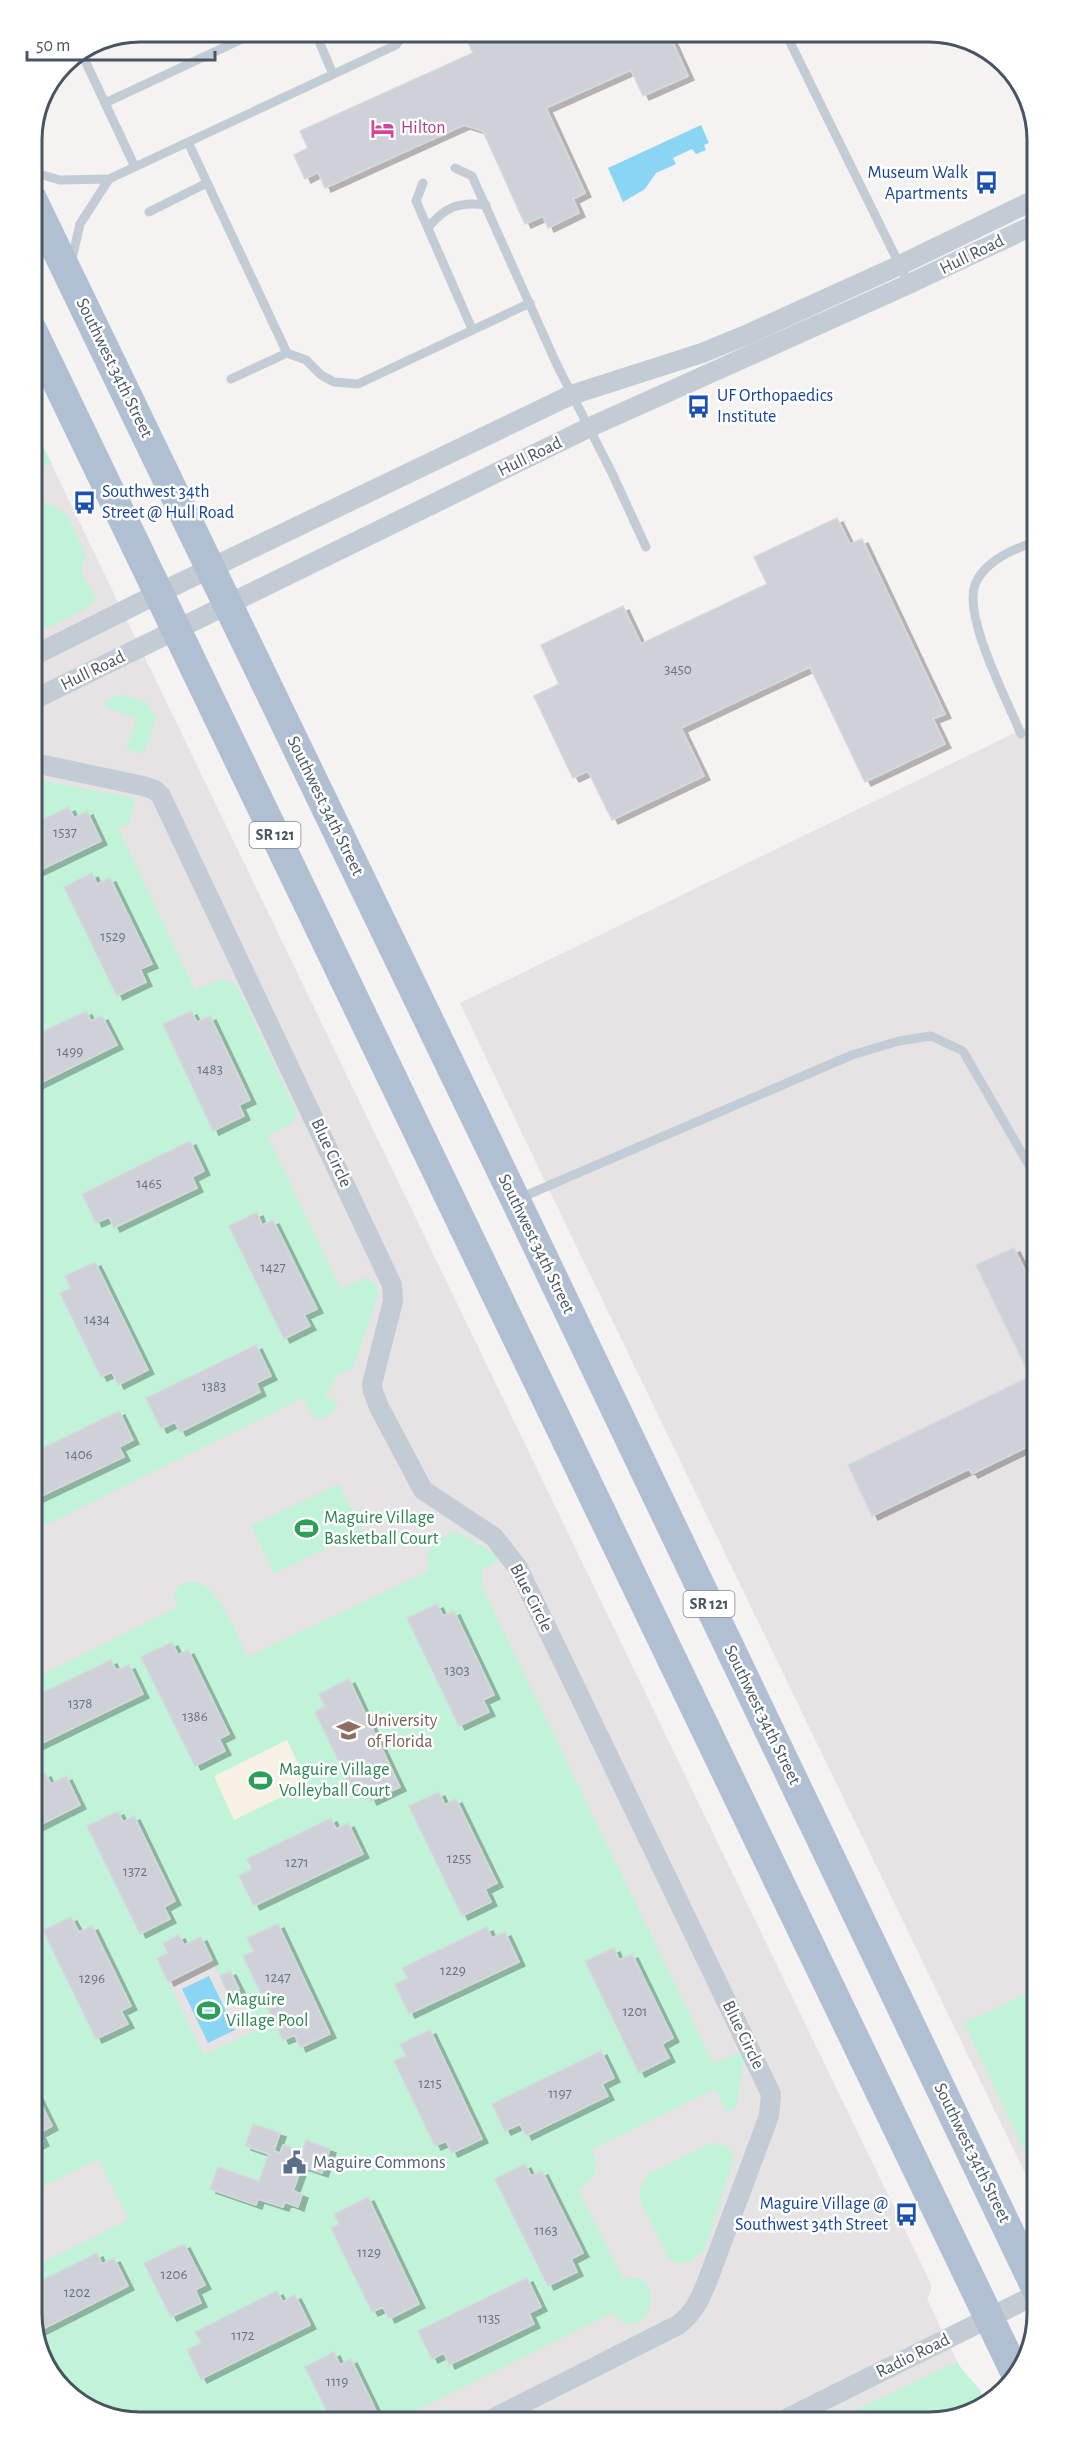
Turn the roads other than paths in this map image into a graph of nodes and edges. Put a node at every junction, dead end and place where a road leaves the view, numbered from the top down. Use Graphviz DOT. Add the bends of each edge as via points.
graph roads {
  1 [pos="236,42"];
  2 [pos="319,42"];
  3 [pos="398,42"];
  4 [pos="791,42"];
  5 [pos="85,60"];
  6 [pos="333,74"];
  7 [pos="105,103"];
  8 [pos="188,142"];
  9 [pos="135,167"];
  10 [pos="455,168"];
  11 [pos="42,175"];
  12 [pos="109,179"];
  13 [pos="207,183"];
  14 [pos="423,183"];
  15 [pos="1027,203"];
  16 [pos="486,205"];
  17 [pos="148,212"];
  18 [pos="42,220"];
  19 [pos="428,228"];
  20 [pos="1027,229"];
  21 [pos="900,265"];
  22 [pos="68,274"];
  23 [pos="911,288"];
  24 [pos="530,303"];
  25 [pos="472,329"];
  26 [pos="42,351"];
  27 [pos="287,353"];
  28 [pos="231,379"];
  29 [pos="572,395"];
  30 [pos="588,428"];
  31 [pos="1027,545"];
  32 [pos="646,547"];
  33 [pos="210,569"];
  34 [pos="159,593"];
  35 [pos="228,604"];
  36 [pos="177,630"];
  37 [pos="42,652"];
  38 [pos="42,696"];
  39 [pos="1022,734"];
  40 [pos="42,765"];
  41 [pos="1027,1161"];
  42 [pos="516,1201"];
  43 [pos="1027,2271"];
  44 [pos="1027,2297"];
  45 [pos="989,2318"];
  46 [pos="1012,2365"];
  47 [pos="506,2412"];
  48 [pos="800,2412"];
  1 -- 7 [label="lane"];
  2 -- 6 [label="lane"];
  3 -- 6 [label="lane"];
  4 -- 21 [label="lane"];
  5 -- 7 [label="lane"];
  6 -- 8 [label="lane"];
  7 -- 9 [label="lane"];
  8 -- 9 [label="lane"];
  8 -- 13 [label="lane"];
  9 -- 12 [label="lane"];
  10 -- 16 [label="lane" via="472,176"];
  11 -- 12 [label="lane" via="60,180"];
  12 -- 22 [label="lane" via="80,224"];
  13 -- 17 [label="lane"];
  13 -- 27 [label="lane"];
  14 -- 19 [label="lane" via="416,201"];
  15 -- 21 [label="street, Hull Road"];
  16 -- 19 [label="lane" via="466,202 438,216"];
  16 -- 24 [label="lane"];
  18 -- 22 [label="main road, Southwest 34th Street / SR 121"];
  19 -- 25 [label="lane"];
  20 -- 23 [label="street, Hull Road"];
  21 -- 23 [label="lane"];
  21 -- 29 [label="street, Hull Road" via="702,353"];
  22 -- 33 [label="main road, Southwest 34th Street / SR 121"];
  23 -- 30 [label="street, Hull Road"];
  24 -- 25 [label="lane"];
  24 -- 29 [label="lane"];
  25 -- 27 [label="lane" via="358,384 334,382 306,360"];
  26 -- 34 [label="main road, SR 121"];
  27 -- 28 [label="lane"];
  29 -- 30 [label="lane"];
  29 -- 33 [label="street, Hull Road"];
  30 -- 32 [label="lane"];
  30 -- 35 [label="street, Hull Road"];
  31 -- 39 [label="lane" via="1009,551 988,568 975,585 972,602 977,629"];
  33 -- 34 [label="street, Hull Road"];
  33 -- 35 [label="main road, Southwest 34th Street / SR 121"];
  34 -- 36 [label="main road, SR 121"];
  34 -- 37 [label="street, Hull Road"];
  35 -- 36 [label="street, Hull Road"];
  35 -- 42 [label="main road, Southwest 34th Street / SR 121"];
  36 -- 38 [label="street, Hull Road"];
  36 -- 45 [label="main road, SR 121"];
  40 -- 47 [label="street, Blue Circle" via="143,786 161,796 392,1285 393,1301 372,1384 380,1407 423,1490 494,1537 518,1568 771,2094 769,2116 702,2293 689,2317"];
  41 -- 42 [label="lane" via="963,1051 931,1036 852,1055"];
  42 -- 43 [label="main road, Southwest 34th Street / SR 121"];
  44 -- 45 [label="street, Radio Road"];
  45 -- 46 [label="main road, SR 121"];
  45 -- 48 [label="street, Radio Road"];
}
